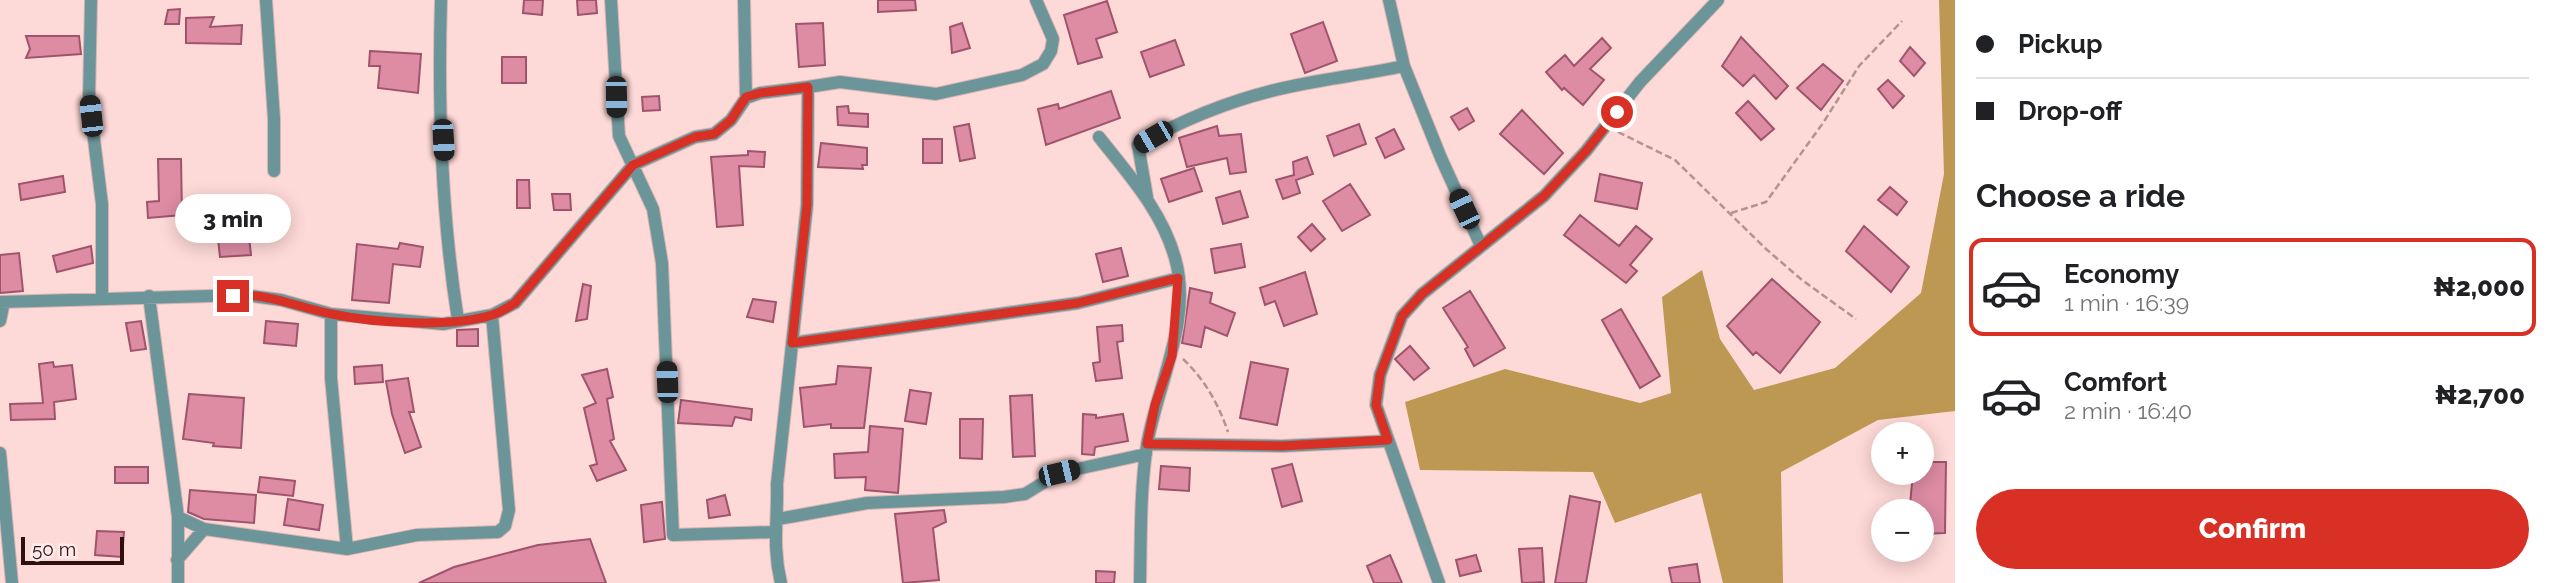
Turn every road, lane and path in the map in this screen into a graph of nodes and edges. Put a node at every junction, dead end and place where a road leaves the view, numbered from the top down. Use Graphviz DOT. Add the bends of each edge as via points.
graph roads {
  1 [pos="90,0"];
  2 [pos="266,0"];
  3 [pos="441,0"];
  4 [pos="611,0"];
  5 [pos="744,0"];
  6 [pos="1036,0"];
  7 [pos="1389,0"];
  8 [pos="1718,0"];
  9 [pos="1902,21"];
  10 [pos="1404,66"];
  11 [pos="808,87"];
  12 [pos="746,97"];
  13 [pos="1605,127"];
  14 [pos="1099,137"];
  15 [pos="633,165"];
  16 [pos="274,171"];
  17 [pos="1148,200"];
  18 [pos="1731,213"];
  19 [pos="1481,246"];
  20 [pos="1178,278"];
  21 [pos="149,296"];
  22 [pos="102,298"];
  23 [pos="2,302"];
  24 [pos="331,314"];
  25 [pos="492,315"];
  26 [pos="1856,319"];
  27 [pos="458,320"];
  28 [pos="0,321"];
  29 [pos="792,343"];
  30 [pos="1172,350"];
  31 [pos="1388,440"];
  32 [pos="1233,445"];
  33 [pos="1147,449"];
  34 [pos="0,453"];
  35 [pos="178,517"];
  36 [pos="776,525"];
  37 [pos="204,528"];
  38 [pos="347,549"];
  39 [pos="177,561"];
  40 [pos="12,583"];
  41 [pos="178,583"];
  42 [pos="781,583"];
  43 [pos="1140,583"];
  44 [pos="1439,583"];
  1 -- 22 [label="street" via="89,99 102,204"];
  2 -- 16 [label="street"];
  3 -- 27 [label="street" via="439,68 447,225"];
  4 -- 15 [label="street" via="616,117 623,149"];
  5 -- 12 [label="street"];
  6 -- 11 [label="street" via="1052,39 1051,51 1043,64 1022,75 936,94 840,82"];
  7 -- 10 [label="street"];
  8 -- 13 [label="street" via="1640,82"];
  9 -- 18 [label="path" via="1859,66 1766,202"];
  10 -- 17 [label="street" via="1293,86 1219,107 1168,128 1138,145"];
  10 -- 19 [label="street"];
  11 -- 12 [label="street"];
  11 -- 29 [label="street" via="807,205"];
  12 -- 15 [label="street" via="731,120 714,134 695,137"];
  13 -- 18 [label="path" via="1675,160"];
  13 -- 19 [label="street" via="1544,196"];
  14 -- 17 [label="street"];
  15 -- 25 [label="street" via="515,303"];
  15 -- 36 [label="street" via="653,209 662,263 673,535"];
  17 -- 20 [label="street" via="1175,255"];
  18 -- 26 [label="path" via="1793,273"];
  19 -- 31 [label="street" via="1402,316 1380,375 1376,405"];
  20 -- 29 [label="street" via="1078,303"];
  20 -- 30 [label="street"];
  21 -- 22 [label="street"];
  21 -- 24 [label="street" via="246,295"];
  21 -- 35 [label="street"];
  22 -- 23 [label="street"];
  23 -- 28 [label="street"];
  24 -- 27 [label="street" via="443,324"];
  24 -- 38 [label="street" via="331,378"];
  25 -- 27 [label="street"];
  25 -- 38 [label="street" via="509,510 505,526 498,532 417,535"];
  29 -- 36 [label="street"];
  30 -- 32 [label="path" via="1196,371 1218,403"];
  30 -- 33 [label="street"];
  31 -- 32 [label="street"];
  31 -- 44 [label="street"];
  32 -- 33 [label="street"];
  33 -- 36 [label="street" via="1059,473 1025,494 867,503"];
  33 -- 43 [label="street"];
  34 -- 40 [label="street"];
  35 -- 37 [label="street"];
  35 -- 39 [label="street"];
  36 -- 42 [label="street" via="774,553"];
  37 -- 38 [label="street"];
  37 -- 39 [label="street"];
  39 -- 41 [label="street"];
}
